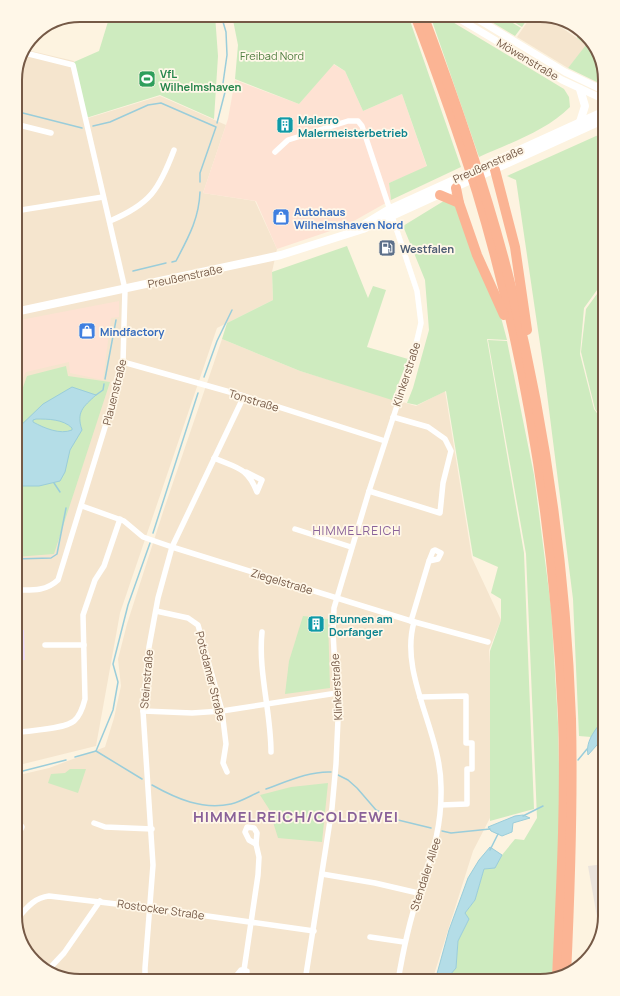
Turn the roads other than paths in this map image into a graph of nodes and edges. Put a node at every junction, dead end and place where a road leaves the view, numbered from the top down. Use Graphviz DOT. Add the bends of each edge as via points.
graph roads {
  1 [pos="418,22"];
  2 [pos="426,22"];
  3 [pos="465,22"];
  4 [pos="483,22"];
  5 [pos="28,54"];
  6 [pos="598,88"];
  7 [pos="580,89"];
  8 [pos="598,97"];
  9 [pos="598,114"];
  10 [pos="580,122"];
  11 [pos="598,122"];
  12 [pos="22,126"];
  13 [pos="51,133"];
  14 [pos="174,150"];
  15 [pos="275,152"];
  16 [pos="491,167"];
  17 [pos="458,177"];
  18 [pos="456,188"];
  19 [pos="480,191"];
  20 [pos="440,195"];
  21 [pos="103,197"];
  22 [pos="459,203"];
  23 [pos="22,209"];
  24 [pos="390,213"];
  25 [pos="110,221"];
  26 [pos="125,289"];
  27 [pos="22,311"];
  28 [pos="516,348"];
  29 [pos="526,357"];
  30 [pos="123,362"];
  31 [pos="244,396"];
  32 [pos="393,417"];
  33 [pos="385,441"];
  34 [pos="214,458"];
  35 [pos="246,472"];
  36 [pos="369,491"];
  37 [pos="82,506"];
  38 [pos="120,519"];
  39 [pos="294,529"];
  40 [pos="172,547"];
  41 [pos="351,547"];
  42 [pos="429,561"];
  43 [pos="22,590"];
  44 [pos="336,598"];
  45 [pos="156,611"];
  46 [pos="412,621"];
  47 [pos="262,632"];
  48 [pos="488,642"];
  49 [pos="84,645"];
  50 [pos="45,646"];
  51 [pos="337,693"];
  52 [pos="420,697"];
  53 [pos="268,702"];
  54 [pos="143,711"];
  55 [pos="222,711"];
  56 [pos="22,732"];
  57 [pos="271,752"];
  58 [pos="227,772"];
  59 [pos="441,805"];
  60 [pos="94,823"];
  61 [pos="152,829"];
  62 [pos="256,844"];
  63 [pos="322,874"];
  64 [pos="418,893"];
  65 [pos="100,901"];
  66 [pos="150,908"];
  67 [pos="22,913"];
  68 [pos="251,922"];
  69 [pos="314,931"];
  70 [pos="370,937"];
  71 [pos="404,942"];
  72 [pos="51,966"];
  73 [pos="566,968"];
  74 [pos="244,970"];
  75 [pos="557,971"];
  76 [pos="145,974"];
  77 [pos="238,974"];
  78 [pos="247,974"];
  79 [pos="307,974"];
  80 [pos="399,974"];
  1 -- 19 [label="highway"];
  2 -- 19 [label="highway" via="446,76"];
  3 -- 7 [label="street, Möwenstraße"];
  4 -- 6 [label="street, Möwenstraße" via="565,72"];
  5 -- 21 [label="street, Plauenstraße" via="73,65"];
  7 -- 8 [label="street, Möwenstraße"];
  7 -- 10 [label="main road" via="585,106"];
  9 -- 10 [label="main road, Preußenstraße"];
  10 -- 16 [label="main road, Preußenstraße"];
  11 -- 16 [label="main road, Preußenstraße"];
  12 -- 13 [label="street"];
  14 -- 25 [label="street" via="158,188 146,202"];
  15 -- 24 [label="street, Klinkerstraße" via="288,140 348,121 358,121 362,126"];
  16 -- 17 [label="main road, Preußenstraße"];
  16 -- 18 [label="main road, Preußenstraße"];
  16 -- 29 [label="highway" via="507,210 519,268 528,343"];
  17 -- 18 [label="main road"];
  17 -- 24 [label="main road, Preußenstraße"];
  18 -- 20 [label="main road, Preußenstraße"];
  18 -- 22 [label="highway"];
  19 -- 28 [label="highway"];
  19 -- 29 [label="highway" via="512,291"];
  20 -- 22 [label="highway"];
  20 -- 24 [label="main road, Preußenstraße"];
  21 -- 23 [label="street"];
  21 -- 25 [label="street, Plauenstraße"];
  22 -- 28 [label="highway" via="483,271"];
  24 -- 26 [label="main road, Preußenstraße" via="353,232 281,256"];
  24 -- 32 [label="street, Klinkerstraße" via="417,292 421,323 413,357"];
  25 -- 26 [label="street, Plauenstraße"];
  26 -- 27 [label="main road, Preußenstraße"];
  26 -- 30 [label="street, Plauenstraße"];
  28 -- 75 [label="highway" via="537,456 550,550 560,654 564,831"];
  29 -- 73 [label="highway" via="552,510 568,655 572,830"];
  30 -- 31 [label="street, Tonstraße"];
  30 -- 37 [label="street, Plauenstraße"];
  31 -- 33 [label="street, Tonstraße"];
  31 -- 34 [label="street, Steinstraße"];
  32 -- 33 [label="street, Klinkerstraße"];
  32 -- 36 [label="street" via="437,432 445,439 451,451 443,483 440,513"];
  33 -- 36 [label="street, Klinkerstraße"];
  34 -- 35 [label="street"];
  34 -- 40 [label="street, Steinstraße"];
  36 -- 41 [label="street, Klinkerstraße"];
  37 -- 38 [label="street, Ziegelstraße"];
  37 -- 43 [label="street, Plauenstraße" via="58,580 43,590"];
  38 -- 40 [label="street, Ziegelstraße" via="143,537"];
  38 -- 49 [label="street" via="83,615"];
  39 -- 41 [label="street"];
  40 -- 44 [label="street, Ziegelstraße"];
  40 -- 45 [label="street, Steinstraße"];
  41 -- 44 [label="street, Klinkerstraße"];
  42 -- 46 [label="street, Stendaler Allee"];
  44 -- 46 [label="street, Ziegelstraße"];
  44 -- 51 [label="street, Klinkerstraße" via="333,633"];
  45 -- 54 [label="street, Steinstraße" via="149,647"];
  45 -- 55 [label="street, Potsdamer Straße" via="188,618 198,625"];
  46 -- 48 [label="street, Ziegelstraße"];
  46 -- 52 [label="street, Stendaler Allee" via="412,664"];
  47 -- 53 [label="street" via="261,670"];
  49 -- 50 [label="street"];
  49 -- 56 [label="street" via="84,699 75,721 67,725"];
  51 -- 53 [label="street"];
  51 -- 63 [label="street, Klinkerstraße" via="338,738 335,779"];
  52 -- 59 [label="street, Stendaler Allee" via="437,750"];
  52 -- 59 [label="street" via="466,696 466,743 472,743 472,769 467,769 467,804"];
  53 -- 55 [label="street"];
  53 -- 57 [label="street"];
  54 -- 55 [label="street"];
  54 -- 61 [label="street, Steinstraße" via="144,752"];
  55 -- 58 [label="street, Potsdamer Straße" via="226,744 223,764"];
  59 -- 64 [label="street, Stendaler Allee" via="438,834"];
  60 -- 61 [label="street"];
  61 -- 66 [label="street, Steinstraße"];
  62 -- 68 [label="street" via="259,857 258,875"];
  63 -- 64 [label="street"];
  63 -- 69 [label="street, Klinkerstraße"];
  64 -- 71 [label="street, Stendaler Allee"];
  65 -- 66 [label="street, Rostocker Straße"];
  65 -- 67 [label="street, Rostocker Straße" via="40,897"];
  65 -- 72 [label="street" via="64,953"];
  66 -- 68 [label="street, Rostocker Straße"];
  66 -- 76 [label="street, Steinstraße"];
  68 -- 69 [label="street, Rostocker Straße"];
  68 -- 74 [label="street"];
  69 -- 79 [label="street, Klinkerstraße"];
  70 -- 71 [label="street"];
  71 -- 80 [label="street, Stendaler Allee"];
  74 -- 77 [label="street"];
  74 -- 78 [label="street"];
}
